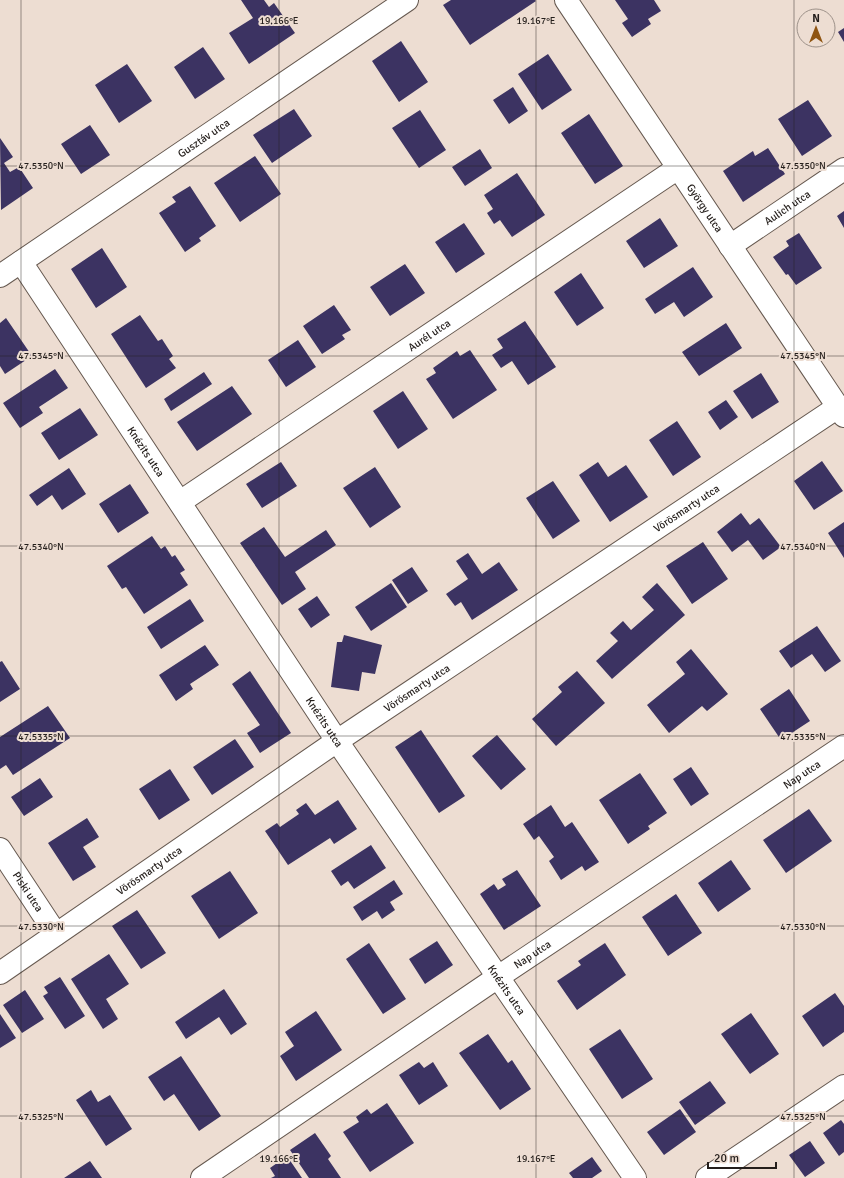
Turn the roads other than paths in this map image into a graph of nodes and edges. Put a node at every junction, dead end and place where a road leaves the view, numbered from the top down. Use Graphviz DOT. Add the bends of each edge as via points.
graph roads {
  1 [pos="407,0"];
  2 [pos="566,0"];
  3 [pos="678,168"];
  4 [pos="844,169"];
  5 [pos="730,246"];
  6 [pos="21,262"];
  7 [pos="0,276"];
  8 [pos="841,412"];
  9 [pos="180,502"];
  10 [pos="337,741"];
  11 [pos="844,746"];
  12 [pos="0,848"];
  13 [pos="56,934"];
  14 [pos="0,973"];
  15 [pos="498,977"];
  16 [pos="844,1086"];
  17 [pos="202,1178"];
  18 [pos="635,1178"];
  19 [pos="707,1178"];
  1 -- 6 [label="street, Gusztáv utca"];
  2 -- 3 [label="street, György utca"];
  3 -- 5 [label="street, György utca"];
  3 -- 9 [label="street, Aurél utca"];
  4 -- 5 [label="street, Aulich utca"];
  5 -- 8 [label="street, György utca"];
  6 -- 7 [label="street, Gusztáv utca"];
  6 -- 9 [label="street, Knézits utca"];
  8 -- 10 [label="street, Vörösmarty utca"];
  9 -- 10 [label="street, Knézits utca"];
  10 -- 13 [label="street, Vörösmarty utca"];
  10 -- 15 [label="street, Knézits utca"];
  11 -- 15 [label="street, Nap utca"];
  12 -- 13 [label="street, Piski utca"];
  13 -- 14 [label="street, Vörösmarty utca"];
  15 -- 17 [label="street, Nap utca"];
  15 -- 18 [label="street, Knézits utca"];
  16 -- 19 [label="street"];
}
